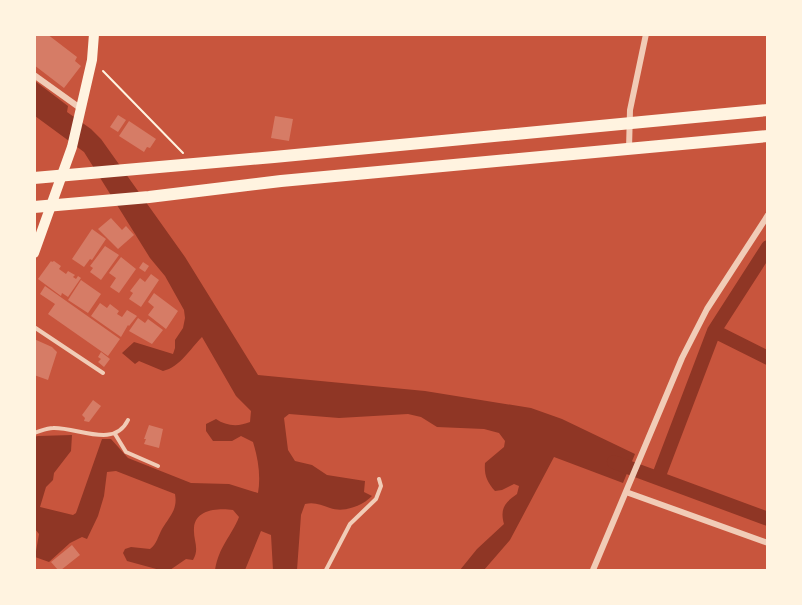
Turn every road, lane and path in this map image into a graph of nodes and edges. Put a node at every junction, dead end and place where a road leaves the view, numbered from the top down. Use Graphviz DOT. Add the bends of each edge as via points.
graph roads {
  1 [pos="94,34"];
  2 [pos="646,34"];
  3 [pos="92,60"];
  4 [pos="34,75"];
  5 [pos="768,110"];
  6 [pos="80,112"];
  7 [pos="629,123"];
  8 [pos="768,136"];
  9 [pos="629,150"];
  10 [pos="193,163"];
  11 [pos="62,175"];
  12 [pos="34,178"];
  13 [pos="51,206"];
  14 [pos="34,207"];
  15 [pos="768,215"];
  16 [pos="34,253"];
  17 [pos="34,327"];
  18 [pos="102,374"];
  19 [pos="128,420"];
  20 [pos="34,433"];
  21 [pos="115,434"];
  22 [pos="158,466"];
  23 [pos="379,479"];
  24 [pos="627,489"];
  25 [pos="768,543"];
  26 [pos="326,570"];
  27 [pos="593,570"];
  1 -- 3 [label="main road"];
  2 -- 7 [label="street"];
  3 -- 6 [label="main road"];
  3 -- 10 [label="path"];
  4 -- 6 [label="street"];
  5 -- 7 [label="highway"];
  6 -- 11 [label="main road"];
  7 -- 9 [label="street"];
  7 -- 10 [label="highway"];
  8 -- 9 [label="highway"];
  9 -- 13 [label="highway"];
  10 -- 11 [label="highway"];
  11 -- 12 [label="highway"];
  11 -- 13 [label="main road"];
  13 -- 14 [label="highway"];
  13 -- 16 [label="main road"];
  15 -- 24 [label="street" via="707,309"];
  17 -- 18 [label="lane"];
  19 -- 21 [label="lane" via="124,429"];
  20 -- 21 [label="lane" via="54,428"];
  21 -- 22 [label="lane" via="126,452"];
  23 -- 26 [label="lane" via="376,499 350,524"];
  24 -- 25 [label="street"];
  24 -- 27 [label="street"];
}
